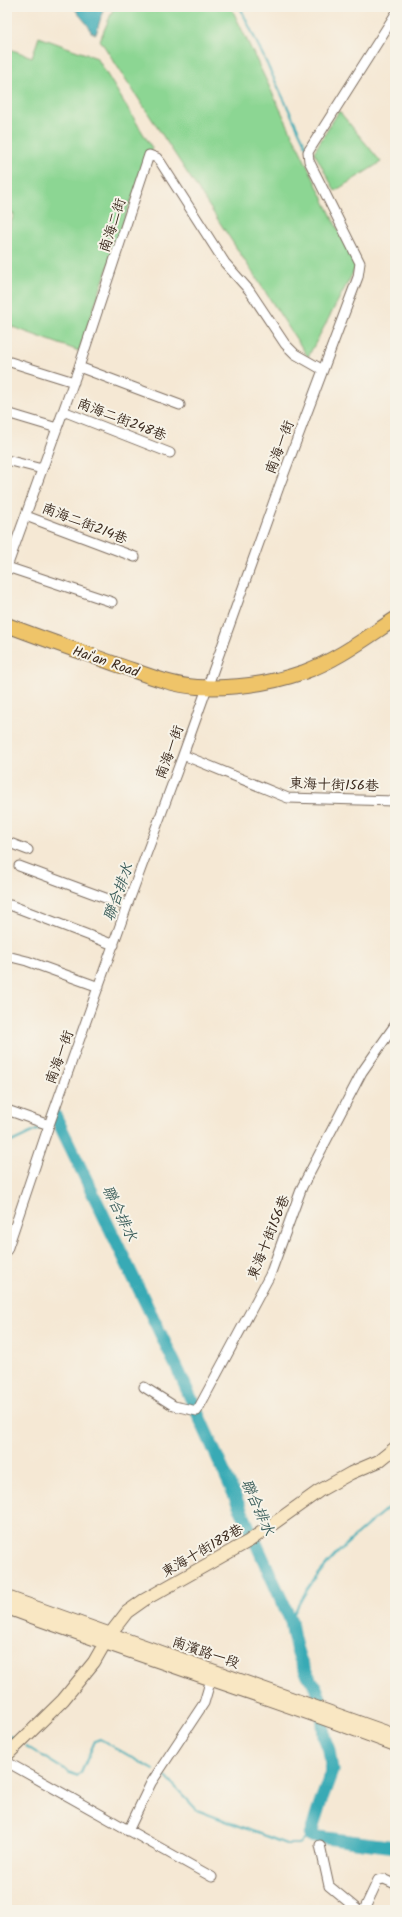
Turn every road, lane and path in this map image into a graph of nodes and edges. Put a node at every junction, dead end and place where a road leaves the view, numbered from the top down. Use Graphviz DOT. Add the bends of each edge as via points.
graph roads {
  1 [pos="395,15"];
  2 [pos="7,361"];
  3 [pos="79,367"];
  4 [pos="322,370"];
  5 [pos="74,382"];
  6 [pos="180,405"];
  7 [pos="63,411"];
  8 [pos="7,413"];
  9 [pos="57,428"];
  10 [pos="170,453"];
  11 [pos="7,460"];
  12 [pos="42,469"];
  13 [pos="26,516"];
  14 [pos="135,557"];
  15 [pos="7,567"];
  16 [pos="112,602"];
  17 [pos="395,619"];
  18 [pos="7,625"];
  19 [pos="210,686"];
  20 [pos="183,755"];
  21 [pos="395,801"];
  22 [pos="7,842"];
  23 [pos="28,850"];
  24 [pos="19,866"];
  25 [pos="10,905"];
  26 [pos="127,906"];
  27 [pos="114,945"];
  28 [pos="7,956"];
  29 [pos="99,987"];
  30 [pos="395,1025"];
  31 [pos="7,1110"];
  32 [pos="49,1125"];
  33 [pos="7,1250"];
  34 [pos="144,1387"];
  35 [pos="395,1448"];
  36 [pos="7,1597"];
  37 [pos="7,1608"];
  38 [pos="107,1638"];
  39 [pos="211,1679"];
  40 [pos="394,1738"];
  41 [pos="7,1755"];
  42 [pos="7,1762"];
  43 [pos="128,1831"];
  44 [pos="320,1845"];
  45 [pos="212,1877"];
  46 [pos="395,1884"];
  47 [pos="358,1910"];
  48 [pos="364,1910"];
  1 -- 4 [label="street, 南海一街" via="308,152 309,161 360,264 358,277"];
  2 -- 5 [label="street"];
  3 -- 4 [label="street, 南海二街" via="149,156 157,158 161,163 225,263 249,290 285,344 295,354"];
  3 -- 5 [label="street, 南海二街"];
  3 -- 6 [label="street"];
  4 -- 19 [label="street, 南海一街"];
  5 -- 7 [label="street, 南海二街"];
  7 -- 9 [label="street, 南海二街"];
  7 -- 10 [label="street, 南海二街248巷"];
  8 -- 9 [label="street"];
  9 -- 12 [label="street, 南海二街"];
  11 -- 12 [label="street"];
  12 -- 13 [label="street, 南海二街"];
  13 -- 14 [label="street, 南海二街214巷"];
  13 -- 15 [label="street, 南海二街"];
  15 -- 16 [label="street"];
  17 -- 19 [label="main road, Hai'an Road" via="354,646 304,672 248,686"];
  18 -- 19 [label="main road, Hai'an Road" via="157,678 177,684"];
  19 -- 20 [label="street, 南海一街"];
  20 -- 21 [label="street, 東海十街156巷" via="288,798"];
  20 -- 26 [label="street, 南海一街"];
  22 -- 23 [label="street"];
  24 -- 26 [label="street"];
  25 -- 27 [label="street"];
  26 -- 27 [label="street, 南海一街"];
  27 -- 29 [label="street, 南海一街"];
  28 -- 29 [label="street"];
  29 -- 32 [label="street, 南海一街"];
  30 -- 34 [label="street, 東海十街156巷" via="362,1072 302,1188 270,1275 197,1411 174,1406"];
  31 -- 32 [label="street"];
  32 -- 33 [label="street, 南海一街"];
  35 -- 38 [label="main road, 東海十街188巷" via="379,1461 319,1491 254,1538 144,1600 127,1612"];
  36 -- 38 [label="main road, 南濱路一段"];
  37 -- 38 [label="main road, 南濱路一段" via="85,1637"];
  38 -- 39 [label="main road, 南濱路一段"];
  38 -- 40 [label="main road, 南濱路一段"];
  38 -- 41 [label="main road, 東海十街188巷" via="94,1662 63,1700"];
  39 -- 40 [label="main road, 南濱路一段" via="349,1729"];
  39 -- 43 [label="street" via="204,1703 151,1783"];
  42 -- 43 [label="street"];
  43 -- 45 [label="street"];
  44 -- 47 [label="street" via="328,1886"];
  46 -- 48 [label="street" via="384,1879 378,1880"];
}
